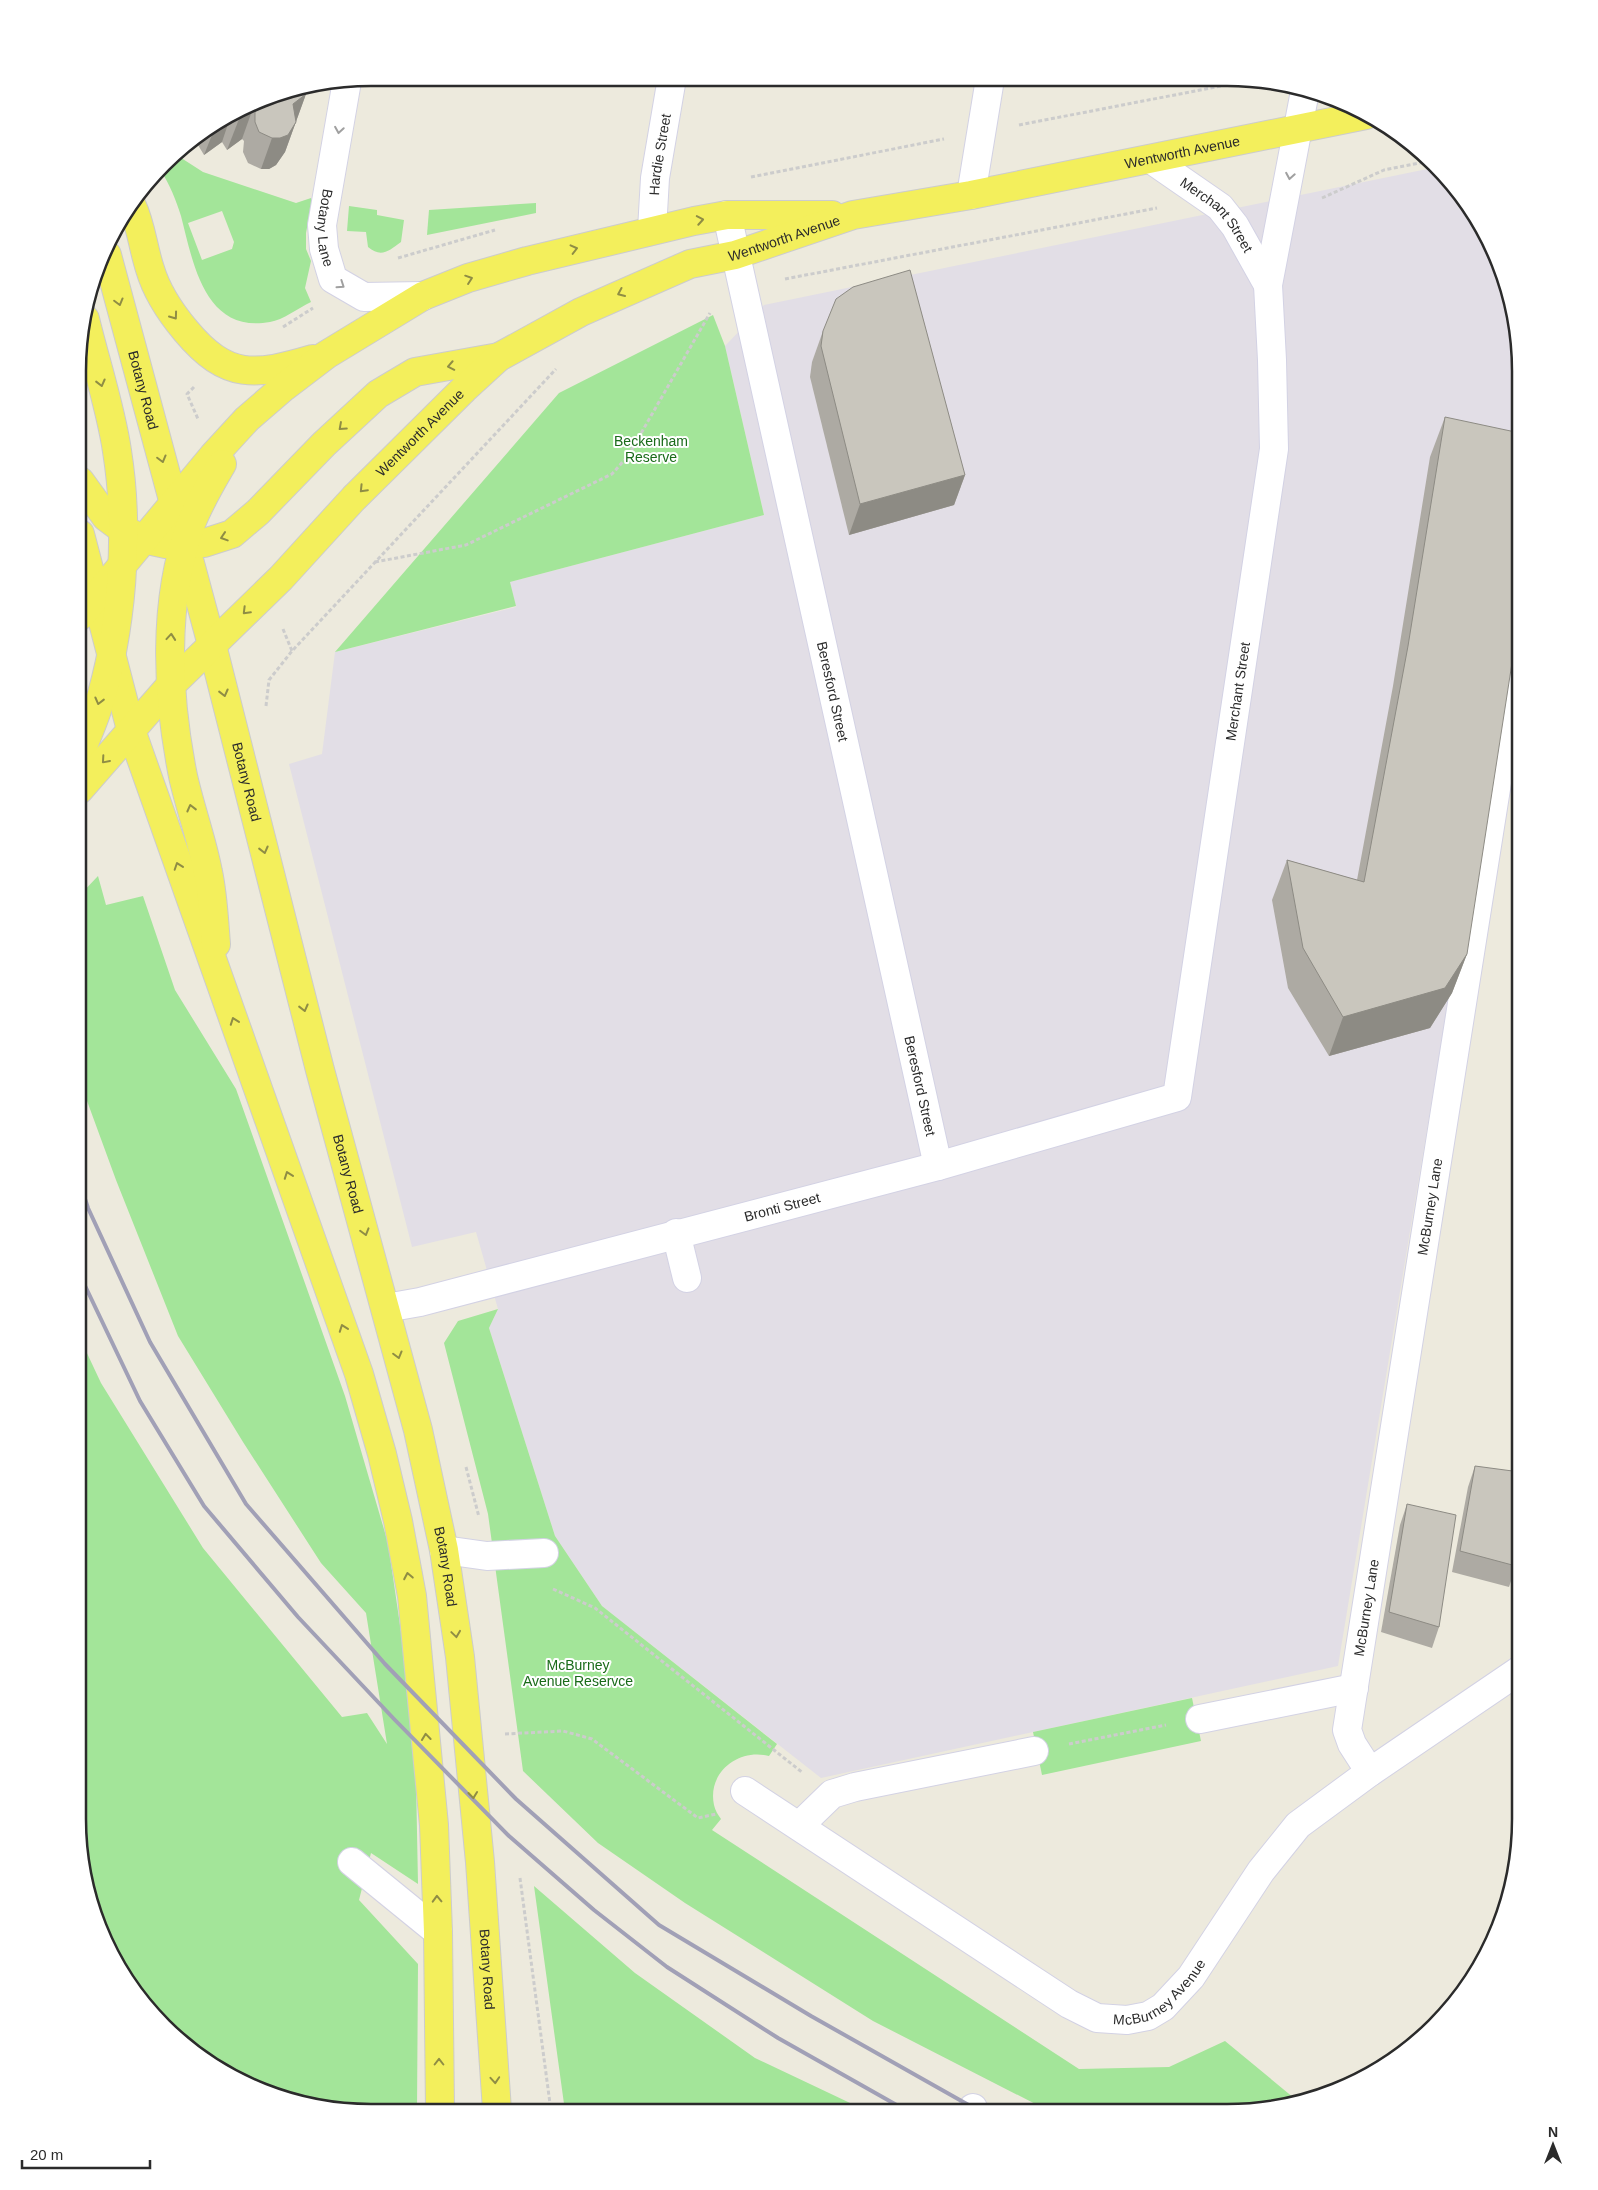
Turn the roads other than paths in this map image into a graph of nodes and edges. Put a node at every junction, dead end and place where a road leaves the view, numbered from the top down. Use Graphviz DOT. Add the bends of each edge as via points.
graph roads {
  1 [pos="671,86"];
  2 [pos="989,86"];
  3 [pos="346,88"];
  4 [pos="1304,97"];
  5 [pos="1355,117"];
  6 [pos="1298,128"];
  7 [pos="1152,160"];
  8 [pos="971,195"];
  9 [pos="134,213"];
  10 [pos="727,215"];
  11 [pos="853,215"];
  12 [pos="652,230"];
  13 [pos="736,255"];
  14 [pos="108,262"];
  15 [pos="1268,285"];
  16 [pos="423,296"];
  17 [pos="89,335"];
  18 [pos="326,355"];
  19 [pos="498,357"];
  20 [pos="264,405"];
  21 [pos="86,489"];
  22 [pos="173,503"];
  23 [pos="132,534"];
  24 [pos="184,545"];
  25 [pos="122,565"];
  26 [pos="86,588"];
  27 [pos="88,606"];
  28 [pos="212,645"];
  29 [pos="111,654"];
  30 [pos="170,686"];
  31 [pos="1512,688"];
  32 [pos="131,730"];
  33 [pos="86,738"];
  34 [pos="86,782"];
  35 [pos="221,985"];
  36 [pos="1177,1097"];
  37 [pos="938,1166"];
  38 [pos="676,1233"];
  39 [pos="687,1278"];
  40 [pos="386,1308"];
  41 [pos="444,1550"];
  42 [pos="544,1553"];
  43 [pos="1512,1675"];
  44 [pos="1354,1688"];
  45 [pos="1200,1719"];
  46 [pos="1034,1751"];
  47 [pos="1370,1772"];
  48 [pos="745,1791"];
  49 [pos="798,1826"];
  50 [pos="352,1862"];
  51 [pos="438,1932"];
  52 [pos="440,2104"];
  53 [pos="498,2104"];
  1 -- 12 [label="street, Hardie Street" via="655,178"];
  2 -- 8 [label="street"];
  3 -- 16 [label="street, Botany Lane, one-way" via="322,225 324,249 333,279 364,297"];
  4 -- 6 [label="street, Merchant Street"];
  5 -- 6 [label="main road, Wentworth Avenue"];
  6 -- 7 [label="main road, Wentworth Avenue"];
  6 -- 15 [label="street, Merchant Street, one-way"];
  7 -- 8 [label="main road, Wentworth Avenue"];
  7 -- 15 [label="street, Merchant Street" via="1220,207 1235,226"];
  8 -- 11 [label="main road, Wentworth Avenue"];
  9 -- 18 [label="main road, one-way" via="160,295 201,349 218,362 227,367 252,371 282,368"];
  10 -- 11 [label="main road, Wentworth Avenue"];
  12 -- 10 [label="main road, Wentworth Avenue, one-way"];
  10 -- 13 [label="street, Beresford Street"];
  11 -- 13 [label="main road, Wentworth Avenue"];
  16 -- 12 [label="main road, Wentworth Avenue, one-way" via="468,278"];
  13 -- 19 [label="main road, Wentworth Avenue, one-way" via="690,264 666,273 581,312"];
  13 -- 37 [label="street, Beresford Street"];
  14 -- 22 [label="main road, Botany Road, one-way"];
  15 -- 36 [label="street, Merchant Street" via="1274,449"];
  16 -- 18 [label="main road, Wentworth Avenue"];
  17 -- 23 [label="main road, one-way" via="117,451"];
  18 -- 20 [label="main road, Wentworth Avenue"];
  19 -- 24 [label="main road, one-way" via="415,372 378,394 232,534 204,543"];
  19 -- 28 [label="main road, Wentworth Avenue, one-way" via="411,440 281,578"];
  20 -- 22 [label="main road, Wentworth Avenue" via="213,456"];
  20 -- 24 [label="main road" via="229,452 207,490"];
  21 -- 23 [label="main road" via="106,517"];
  22 -- 23 [label="main road, Wentworth Avenue"];
  22 -- 24 [label="main road, Botany Road"];
  23 -- 24 [label="main road" via="166,544"];
  23 -- 25 [label="main road, Wentworth Avenue"];
  24 -- 28 [label="main road, Botany Road"];
  30 -- 24 [label="main road, one-way" via="173,610"];
  25 -- 27 [label="main road, Wentworth Avenue"];
  25 -- 29 [label="main road"];
  26 -- 27 [label="main road"];
  27 -- 29 [label="main road"];
  28 -- 30 [label="main road, Wentworth Avenue"];
  28 -- 40 [label="main road, Botany Road, one-way" via="320,1070"];
  29 -- 32 [label="main road"];
  29 -- 33 [label="main road, one-way"];
  30 -- 32 [label="main road, Wentworth Avenue"];
  35 -- 30 [label="main road, one-way" via="208,872 183,778"];
  31 -- 44 [label="street, McBurney Lane"];
  32 -- 34 [label="main road, Wentworth Avenue, one-way"];
  35 -- 32 [label="main road, one-way"];
  51 -- 35 [label="main road, one-way" via="434,1825 415,1626 398,1522 359,1374"];
  36 -- 37 [label="street, Bronti Street"];
  37 -- 38 [label="street, Bronti Street"];
  38 -- 39 [label="street"];
  38 -- 40 [label="street, Bronti Street" via="420,1302"];
  40 -- 41 [label="main road, Botany Road, one-way" via="418,1430"];
  41 -- 42 [label="street" via="487,1556"];
  41 -- 53 [label="main road, Botany Road, one-way" via="460,1657 479,1852"];
  43 -- 47 [label="street, McBurney Avenue"];
  44 -- 45 [label="street"];
  44 -- 47 [label="street, McBurney Lane" via="1347,1730"];
  46 -- 49 [label="street" via="854,1787 832,1794"];
  47 -- 49 [label="street, McBurney Avenue" via="1298,1825 1261,1871 1191,1977 1163,2007 1148,2016 1127,2020 1097,2018 1069,2004"];
  48 -- 49 [label="street, McBurney Avenue"];
  50 -- 51 [label="street"];
  52 -- 51 [label="main road, one-way"];
}
